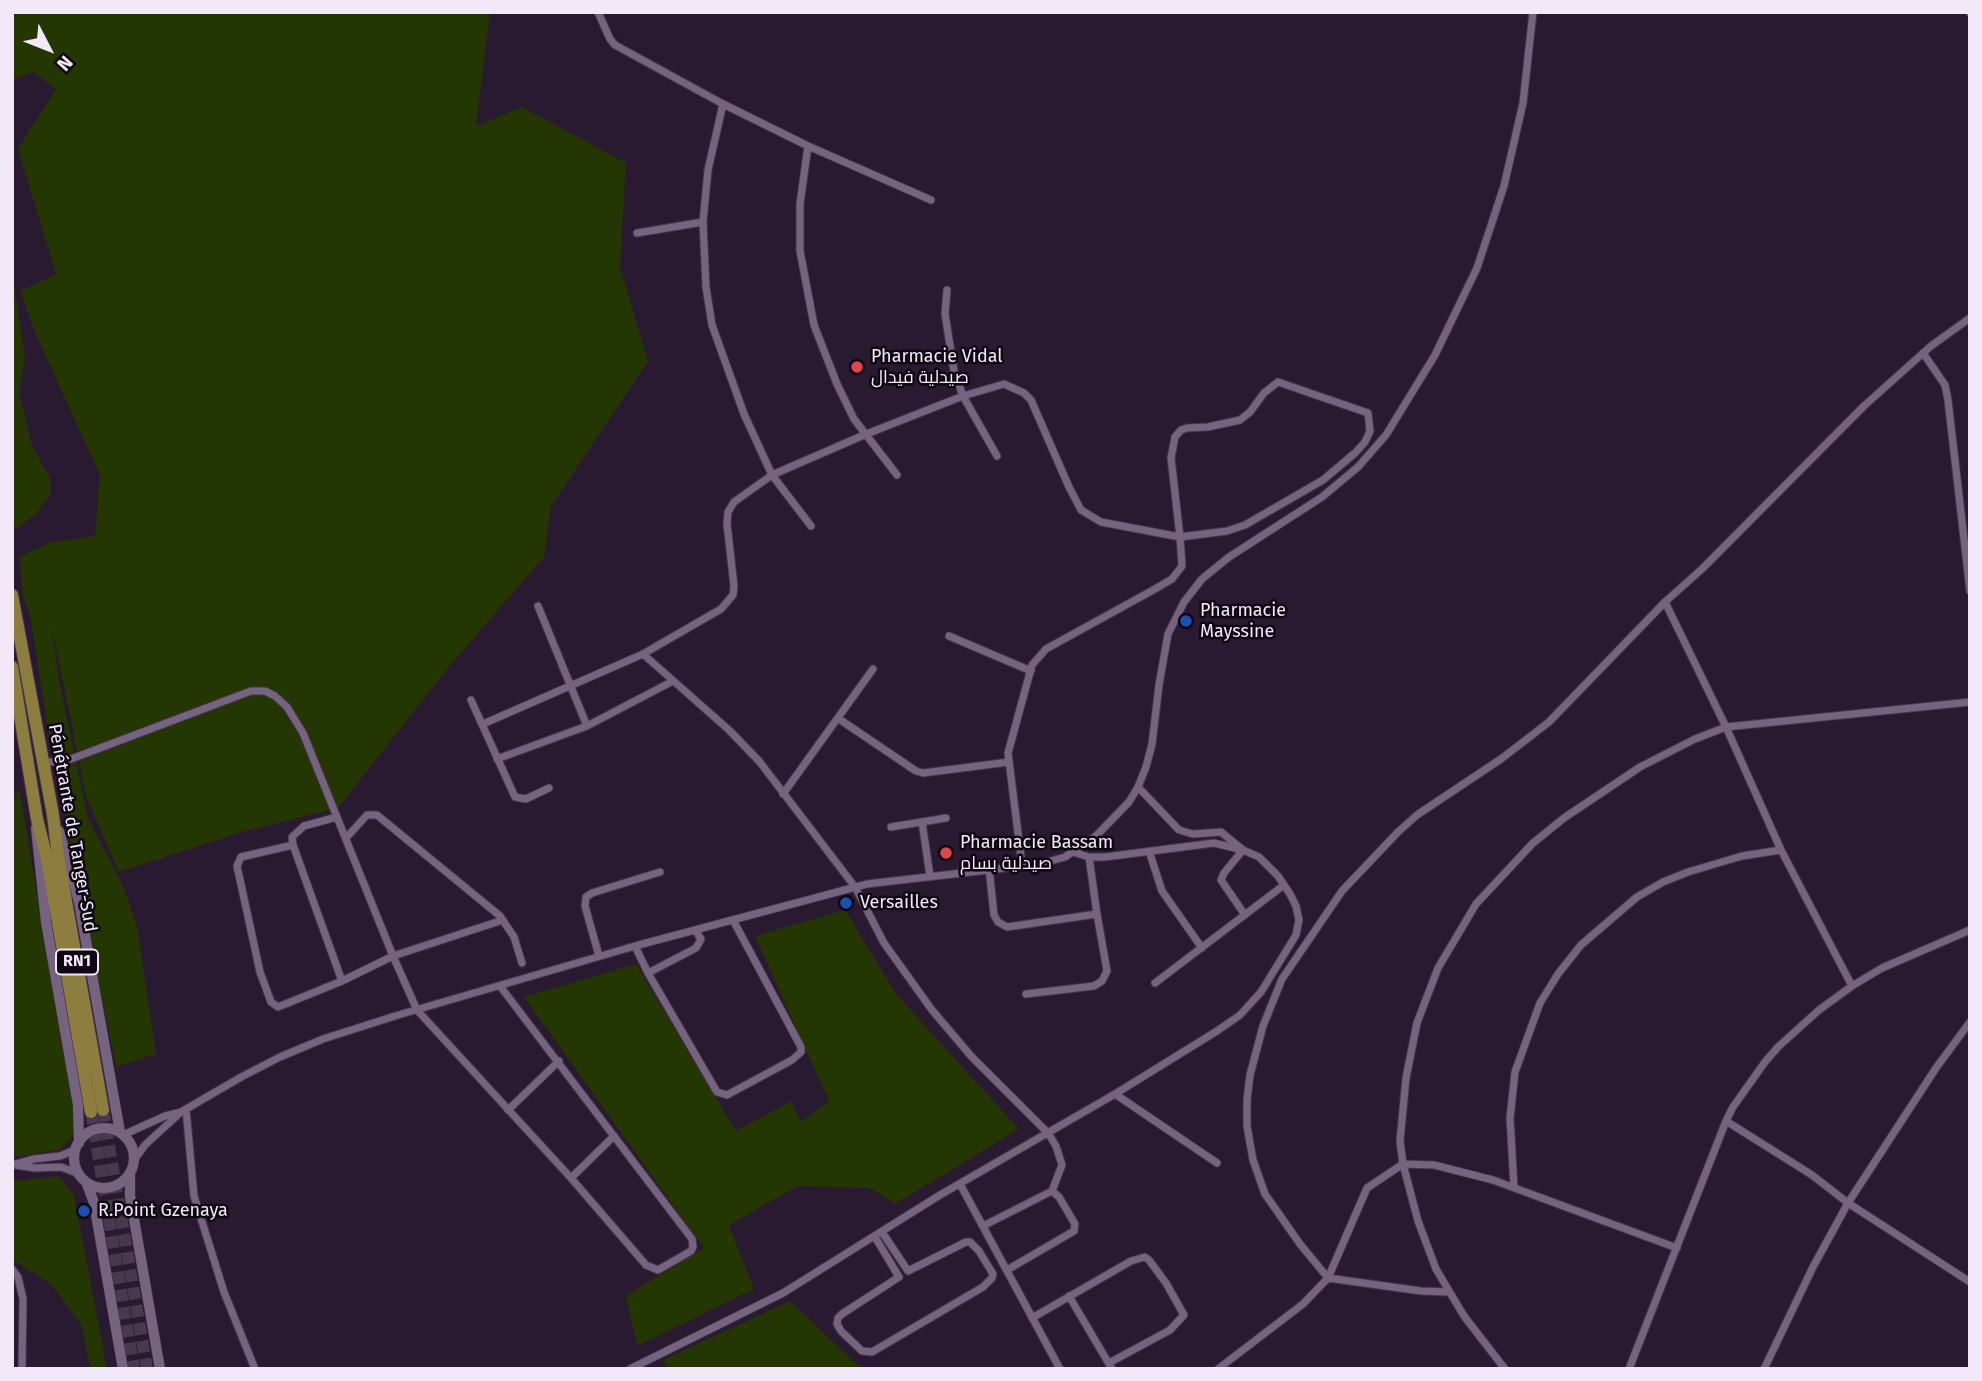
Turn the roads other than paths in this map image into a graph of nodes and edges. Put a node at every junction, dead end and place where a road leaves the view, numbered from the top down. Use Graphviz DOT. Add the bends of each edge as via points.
graph roads {
  1 [pos="598,12"];
  2 [pos="1533,12"];
  3 [pos="723,104"];
  4 [pos="808,145"];
  5 [pos="931,200"];
  6 [pos="703,222"];
  7 [pos="637,233"];
  8 [pos="947,290"];
  9 [pos="1970,318"];
  10 [pos="1923,353"];
  11 [pos="963,396"];
  12 [pos="864,435"];
  13 [pos="997,456"];
  14 [pos="772,475"];
  15 [pos="897,475"];
  16 [pos="811,526"];
  17 [pos="1180,537"];
  18 [pos="1970,592"];
  19 [pos="12,595"];
  20 [pos="1665,602"];
  21 [pos="538,606"];
  22 [pos="949,636"];
  23 [pos="643,654"];
  24 [pos="12,667"];
  25 [pos="873,669"];
  26 [pos="1031,671"];
  27 [pos="673,681"];
  28 [pos="570,686"];
  29 [pos="471,700"];
  30 [pos="1970,702"];
  31 [pos="839,719"];
  32 [pos="483,724"];
  33 [pos="587,726"];
  34 [pos="1726,727"];
  35 [pos="497,759"];
  36 [pos="1009,762"];
  37 [pos="44,763"];
  38 [pos="1138,787"];
  39 [pos="549,788"];
  40 [pos="783,794"];
  41 [pos="53,815"];
  42 [pos="337,817"];
  43 [pos="946,818"];
  44 [pos="37,819"];
  45 [pos="922,822"];
  46 [pos="891,827"];
  47 [pos="346,838"];
  48 [pos="293,845"];
  49 [pos="1243,849"];
  50 [pos="1781,850"];
  51 [pos="1149,851"];
  52 [pos="1073,852"];
  53 [pos="1089,857"];
  54 [pos="1022,865"];
  55 [pos="989,868"];
  56 [pos="660,872"];
  57 [pos="930,876"];
  58 [pos="1284,885"];
  59 [pos="855,887"];
  60 [pos="1097,914"];
  61 [pos="1245,915"];
  62 [pos="503,920"];
  63 [pos="733,920"];
  64 [pos="695,930"];
  65 [pos="1970,930"];
  66 [pos="635,946"];
  67 [pos="1202,948"];
  68 [pos="393,956"];
  69 [pos="599,956"];
  70 [pos="522,963"];
  71 [pos="648,973"];
  72 [pos="342,981"];
  73 [pos="1155,983"];
  74 [pos="500,986"];
  75 [pos="1852,986"];
  76 [pos="1026,994"];
  77 [pos="417,1010"];
  78 [pos="1970,1022"];
  79 [pos="559,1061"];
  80 [pos="1115,1094"];
  81 [pos="183,1110"];
  82 [pos="508,1110"];
  83 [pos="1726,1121"];
  84 [pos="122,1133"];
  85 [pos="1048,1133"];
  86 [pos="614,1136"];
  87 [pos="77,1146"];
  88 [pos="135,1159"];
  89 [pos="1217,1163"];
  90 [pos="1403,1164"];
  91 [pos="13,1165"];
  92 [pos="76,1173"];
  93 [pos="130,1174"];
  94 [pos="571,1178"];
  95 [pos="87,1184"];
  96 [pos="960,1184"];
  97 [pos="1514,1187"];
  98 [pos="1052,1191"];
  99 [pos="1848,1203"];
  100 [pos="983,1226"];
  101 [pos="879,1235"];
  102 [pos="1676,1248"];
  103 [pos="12,1269"];
  104 [pos="1007,1269"];
  105 [pos="1328,1279"];
  106 [pos="1970,1282"];
  107 [pos="1448,1293"];
  108 [pos="1069,1296"];
  109 [pos="1032,1318"];
  110 [pos="1111,1366"];
  111 [pos="22,1369"];
  112 [pos="122,1369"];
  113 [pos="159,1369"];
  114 [pos="255,1369"];
  115 [pos="630,1369"];
  116 [pos="1060,1369"];
  117 [pos="1218,1369"];
  118 [pos="1505,1369"];
  119 [pos="1629,1369"];
  120 [pos="1763,1369"];
  1 -- 3 [label="street" via="615,45"];
  2 -- 38 [label="street" via="1523,103 1504,186 1477,268 1436,355 1387,435 1359,467 1322,497 1229,557 1202,579 1185,602 1168,634 1152,744"];
  3 -- 4 [label="street"];
  3 -- 6 [label="street" via="708,170"];
  4 -- 5 [label="street"];
  4 -- 12 [label="street" via="800,204 803,274 824,354"];
  6 -- 7 [label="street"];
  6 -- 14 [label="street" via="712,326"];
  8 -- 11 [label="street" via="949,349"];
  9 -- 10 [label="street"];
  10 -- 18 [label="street" via="1947,393"];
  10 -- 20 [label="street"];
  11 -- 12 [label="street"];
  11 -- 13 [label="street"];
  11 -- 17 [label="street" via="1004,384 1024,393 1081,510 1101,522"];
  12 -- 14 [label="street"];
  12 -- 15 [label="street"];
  14 -- 16 [label="street"];
  14 -- 23 [label="street" via="734,502 728,512 733,595 722,609"];
  17 -- 17 [label="street" via="1171,458 1181,430 1240,420 1278,382 1368,413 1367,438 1323,480 1245,525"];
  17 -- 26 [label="street" via="1182,566 1172,579 1050,647"];
  19 -- 37 [label="highway, Pénétrante de Tanger-Sud / RN1"];
  20 -- 34 [label="street"];
  20 -- 105 [label="street" via="1549,722 1398,832 1342,891 1282,979 1250,1075 1247,1126 1265,1194"];
  21 -- 28 [label="street"];
  22 -- 26 [label="street"];
  23 -- 27 [label="street"];
  23 -- 28 [label="street"];
  24 -- 44 [label="highway, Pénétrante de Tanger-Sud / RN1"];
  25 -- 31 [label="street"];
  26 -- 36 [label="street"];
  27 -- 33 [label="street"];
  27 -- 40 [label="street" via="744,745"];
  28 -- 32 [label="street"];
  28 -- 33 [label="street"];
  29 -- 32 [label="street"];
  30 -- 34 [label="street"];
  31 -- 36 [label="street" via="916,771"];
  31 -- 40 [label="street"];
  32 -- 35 [label="street"];
  33 -- 35 [label="street"];
  34 -- 50 [label="street"];
  34 -- 90 [label="street" via="1640,766 1564,818 1533,843 1476,904 1438,968 1417,1023 1401,1117"];
  35 -- 39 [label="street" via="514,796 526,799"];
  36 -- 54 [label="street"];
  37 -- 41 [label="highway, Pénétrante de Tanger-Sud / RN1"];
  37 -- 42 [label="street" via="71,759 245,693 265,691 280,699 299,724"];
  38 -- 49 [label="street" via="1179,830 1220,832"];
  38 -- 52 [label="street" via="1115,819"];
  40 -- 59 [label="street"];
  41 -- 44 [label="highway, Pénétrante de Tanger-Sud / RN1" via="97,1111"];
  41 -- 84 [label="street" via="79,902"];
  42 -- 47 [label="street"];
  42 -- 48 [label="street" via="297,830"];
  43 -- 45 [label="street"];
  44 -- 87 [label="street" via="47,922 79,1115"];
  45 -- 46 [label="street"];
  45 -- 57 [label="street"];
  47 -- 62 [label="street" via="365,816 375,814"];
  47 -- 68 [label="street"];
  48 -- 72 [label="street"];
  48 -- 72 [label="street" via="241,857 237,862 260,972 271,1002 278,1007"];
  49 -- 51 [label="street" via="1214,843"];
  49 -- 58 [label="street" via="1259,857"];
  49 -- 61 [label="street" via="1221,880"];
  50 -- 75 [label="street"];
  50 -- 97 [label="street" via="1742,856 1663,882 1637,897 1581,945 1558,974 1540,1003 1516,1072 1510,1118"];
  51 -- 53 [label="street"];
  51 -- 67 [label="street" via="1162,891"];
  52 -- 53 [label="street"];
  52 -- 54 [label="street"];
  53 -- 60 [label="street"];
  54 -- 55 [label="street"];
  55 -- 57 [label="street"];
  55 -- 60 [label="street" via="994,915 1007,927"];
  56 -- 69 [label="street" via="586,897"];
  57 -- 59 [label="street"];
  58 -- 61 [label="street"];
  58 -- 80 [label="street" via="1296,906 1296,935 1261,992 1240,1015"];
  59 -- 63 [label="street"];
  59 -- 85 [label="street" via="884,943 932,1010"];
  60 -- 76 [label="street" via="1107,971 1102,981 1094,986"];
  61 -- 67 [label="street"];
  62 -- 68 [label="street"];
  62 -- 70 [label="street"];
  63 -- 64 [label="street"];
  63 -- 71 [label="street" via="800,1042 800,1052 792,1060 727,1095 717,1092"];
  64 -- 66 [label="street"];
  64 -- 71 [label="street" via="701,939 696,948"];
  65 -- 75 [label="street"];
  66 -- 69 [label="street"];
  66 -- 71 [label="street"];
  67 -- 73 [label="street"];
  68 -- 72 [label="street"];
  68 -- 77 [label="street"];
  69 -- 74 [label="street"];
  74 -- 77 [label="street"];
  74 -- 79 [label="street"];
  75 -- 83 [label="street" via="1778,1047"];
  77 -- 81 [label="street" via="279,1057"];
  77 -- 82 [label="street"];
  78 -- 99 [label="street"];
  79 -- 82 [label="street"];
  79 -- 86 [label="street"];
  80 -- 85 [label="street"];
  80 -- 89 [label="street"];
  81 -- 84 [label="street"];
  81 -- 88 [label="street"];
  81 -- 114 [label="street" via="194,1196 224,1292"];
  82 -- 94 [label="street"];
  83 -- 99 [label="street"];
  83 -- 102 [label="street"];
  84 -- 87 [label="street" via="95,1129"];
  84 -- 88 [label="street" via="132,1145"];
  85 -- 96 [label="street"];
  85 -- 98 [label="street" via="1062,1164"];
  86 -- 94 [label="street"];
  86 -- 94 [label="street" via="692,1238 691,1251 652,1269"];
  87 -- 91 [label="street" via="60,1157"];
  87 -- 92 [label="street"];
  88 -- 93 [label="street"];
  90 -- 97 [label="street" via="1451,1168"];
  90 -- 105 [label="street" via="1367,1188"];
  90 -- 107 [label="street" via="1418,1221"];
  91 -- 92 [label="street" via="61,1167"];
  92 -- 95 [label="street"];
  93 -- 95 [label="street" via="116,1187"];
  93 -- 113 [label="street"];
  95 -- 112 [label="street"];
  96 -- 100 [label="street"];
  96 -- 101 [label="street"];
  97 -- 102 [label="street"];
  98 -- 100 [label="street"];
  98 -- 104 [label="street" via="1075,1224 1074,1231"];
  99 -- 106 [label="street"];
  99 -- 120 [label="street"];
  100 -- 104 [label="street"];
  101 -- 101 [label="street" via="899,1277 842,1314 837,1324 862,1351 872,1352 992,1278 974,1245 966,1242 908,1271"];
  101 -- 115 [label="street" via="783,1293"];
  102 -- 119 [label="street"];
  103 -- 111 [label="street" via="23,1299"];
  104 -- 109 [label="street"];
  105 -- 107 [label="street"];
  105 -- 117 [label="street" via="1303,1304"];
  107 -- 118 [label="street"];
  108 -- 109 [label="street"];
  108 -- 110 [label="street"];
  108 -- 110 [label="street" via="1145,1257 1184,1310 1170,1330"];
  109 -- 116 [label="street"];
}
